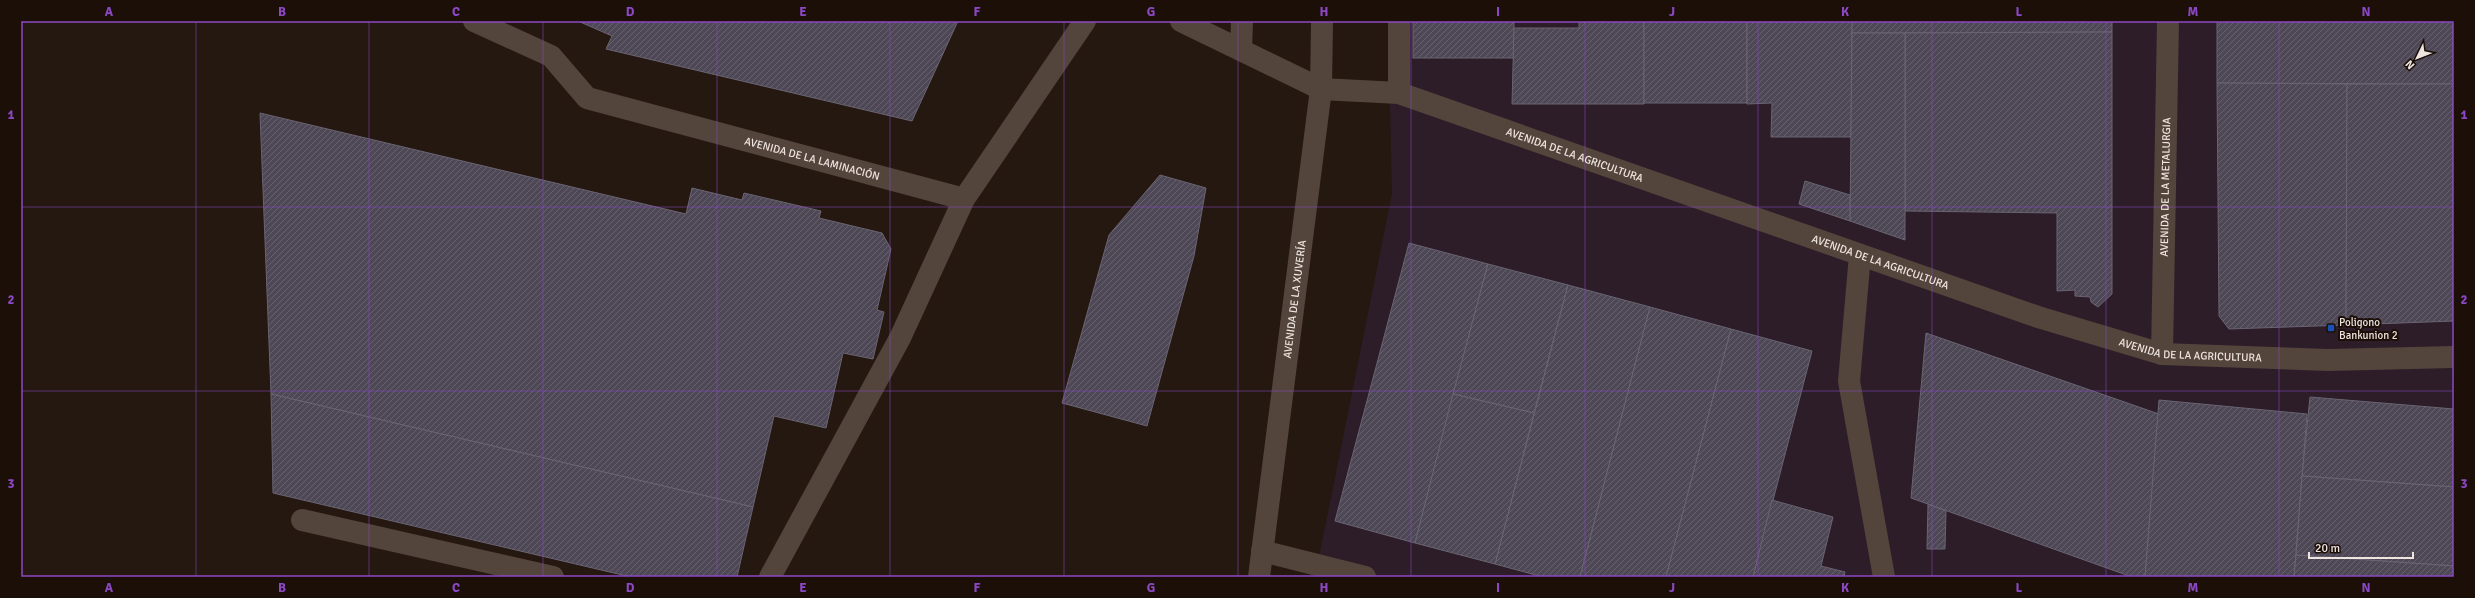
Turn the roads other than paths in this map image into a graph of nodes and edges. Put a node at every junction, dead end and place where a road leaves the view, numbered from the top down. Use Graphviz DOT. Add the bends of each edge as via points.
graph roads {
  1 [pos="474,21"];
  2 [pos="1085,21"];
  3 [pos="1181,21"];
  4 [pos="1242,21"];
  5 [pos="1322,21"];
  6 [pos="1399,21"];
  7 [pos="2168,21"];
  8 [pos="1241,50"];
  9 [pos="1321,89"];
  10 [pos="1398,94"];
  11 [pos="964,199"];
  12 [pos="1860,255"];
  13 [pos="2162,354"];
  14 [pos="2454,357"];
  15 [pos="302,520"];
  16 [pos="1262,551"];
  17 [pos="553,577"];
  18 [pos="770,577"];
  19 [pos="1259,577"];
  20 [pos="1365,577"];
  21 [pos="1884,577"];
  1 -- 11 [label="street, AVENIDA DE LA LAMINACIÓN" via="551,56 587,98"];
  2 -- 11 [label="street"];
  3 -- 8 [label="street"];
  4 -- 8 [label="street"];
  5 -- 9 [label="street, AVENIDA DE LA XUVERÍA"];
  6 -- 10 [label="street"];
  7 -- 13 [label="street, AVENIDA DE LA METALURGIA"];
  8 -- 9 [label="street"];
  9 -- 10 [label="street, AVENIDA DE LA AGRICULTURA"];
  9 -- 16 [label="street, AVENIDA DE LA XUVERÍA"];
  10 -- 12 [label="street, AVENIDA DE LA AGRICULTURA"];
  11 -- 18 [label="street" via="900,338"];
  12 -- 13 [label="street, AVENIDA DE LA AGRICULTURA" via="2038,317"];
  12 -- 21 [label="street" via="1849,381"];
  13 -- 14 [label="street, AVENIDA DE LA AGRICULTURA" via="2328,360"];
  15 -- 17 [label="street"];
  16 -- 19 [label="street, AVENIDA DE LA XUVERÍA"];
  16 -- 20 [label="street"];
}
